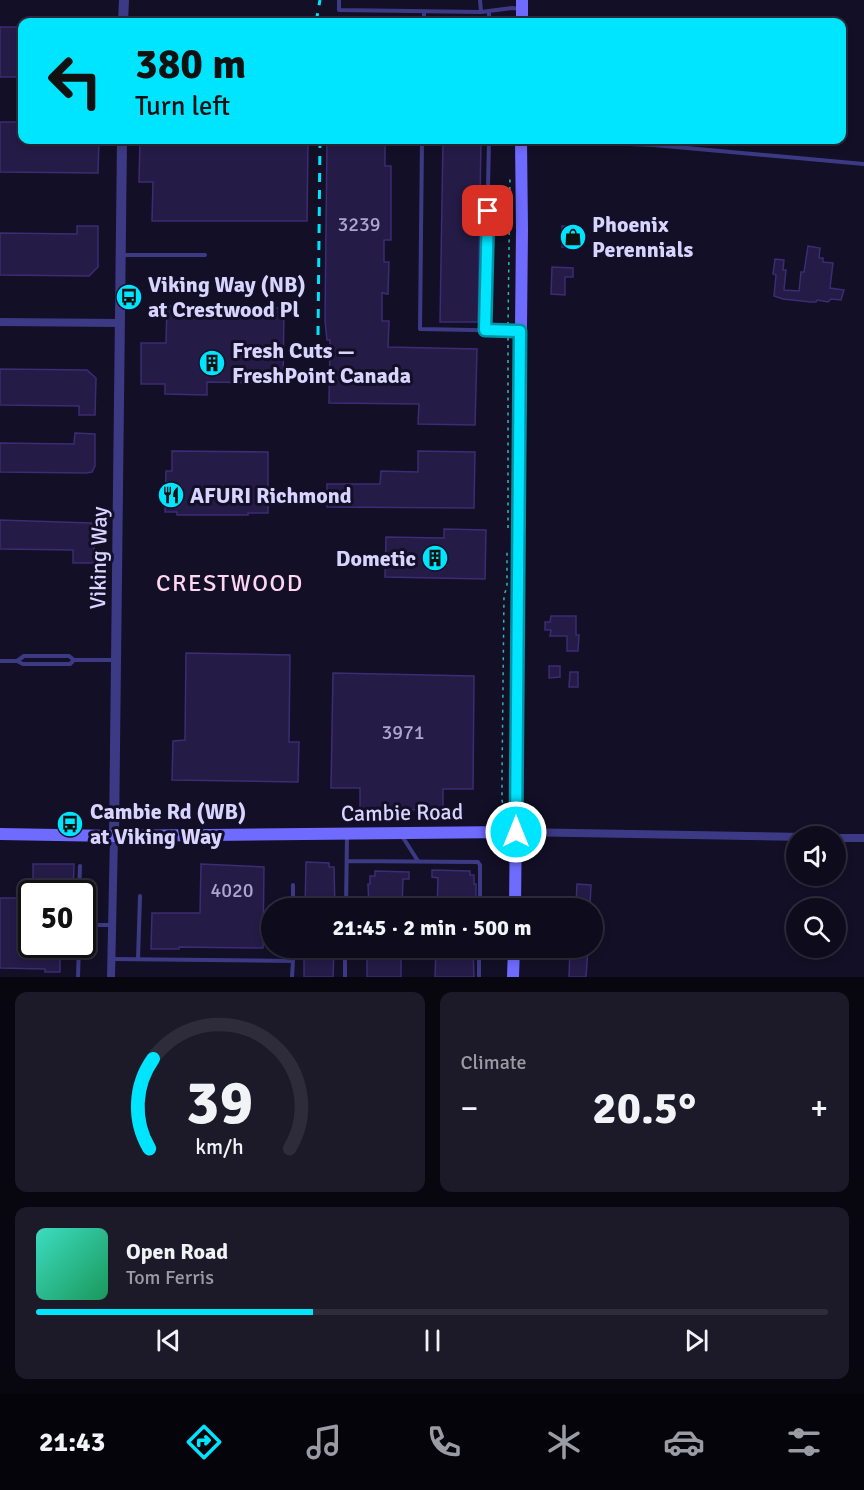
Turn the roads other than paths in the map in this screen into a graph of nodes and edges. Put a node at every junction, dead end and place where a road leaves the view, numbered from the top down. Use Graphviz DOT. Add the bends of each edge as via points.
graph roads {
  1 [pos="124,0"];
  2 [pos="339,0"];
  3 [pos="480,0"];
  4 [pos="522,5"];
  5 [pos="424,11"];
  6 [pos="489,11"];
  7 [pos="480,12"];
  8 [pos="123,18"];
  9 [pos="424,18"];
  10 [pos="489,18"];
  11 [pos="122,144"];
  12 [pos="422,144"];
  13 [pos="489,144"];
  14 [pos="521,144"];
  15 [pos="612,144"];
  16 [pos="864,164"];
  17 [pos="121,255"];
  18 [pos="205,255"];
  19 [pos="0,322"];
  20 [pos="120,323"];
  21 [pos="485,330"];
  22 [pos="520,331"];
  23 [pos="74,660"];
  24 [pos="116,660"];
  25 [pos="0,661"];
  26 [pos="17,661"];
  27 [pos="516,832"];
  28 [pos="400,833"];
  29 [pos="0,834"];
  30 [pos="347,834"];
  31 [pos="114,836"];
  32 [pos="786,837"];
  33 [pos="846,838"];
  34 [pos="864,838"];
  35 [pos="347,861"];
  36 [pos="418,861"];
  37 [pos="80,866"];
  38 [pos="80,880"];
  39 [pos="293,885"];
  40 [pos="140,896"];
  41 [pos="293,898"];
  42 [pos="346,898"];
  43 [pos="480,898"];
  44 [pos="515,898"];
  45 [pos="96,925"];
  46 [pos="112,925"];
  47 [pos="79,958"];
  48 [pos="345,958"];
  49 [pos="479,958"];
  50 [pos="514,958"];
  51 [pos="111,959"];
  52 [pos="138,959"];
  53 [pos="293,961"];
  54 [pos="78,977"];
  55 [pos="111,977"];
  56 [pos="292,977"];
  57 [pos="345,977"];
  58 [pos="479,977"];
  59 [pos="513,977"];
  1 -- 8 [label="street"];
  2 -- 5 [label="lane" via="339,10"];
  3 -- 7 [label="lane"];
  4 -- 6 [label="lane"];
  5 -- 7 [label="lane"];
  5 -- 9 [label="lane"];
  6 -- 7 [label="lane"];
  6 -- 10 [label="lane"];
  11 -- 17 [label="street, Viking Way"];
  12 -- 21 [label="lane" via="420,329"];
  13 -- 21 [label="lane"];
  14 -- 22 [label="main road"];
  15 -- 16 [label="lane"];
  17 -- 18 [label="lane"];
  17 -- 20 [label="street, Viking Way"];
  19 -- 20 [label="street"];
  20 -- 24 [label="street, Viking Way"];
  21 -- 22 [label="lane"];
  22 -- 27 [label="main road"];
  23 -- 24 [label="lane"];
  23 -- 26 [label="lane" via="70,664"];
  23 -- 26 [label="lane" via="69,656 24,656"];
  24 -- 31 [label="street, Viking Way"];
  25 -- 26 [label="lane"];
  27 -- 28 [label="main road, Cambie Road"];
  27 -- 32 [label="street, Cambie Road"];
  27 -- 44 [label="main road"];
  28 -- 30 [label="main road, Cambie Road"];
  28 -- 36 [label="lane"];
  29 -- 31 [label="main road, Cambie Road"];
  30 -- 31 [label="main road, Cambie Road"];
  30 -- 35 [label="lane"];
  31 -- 46 [label="street, Viking Way"];
  33 -- 34 [label="street"];
  35 -- 36 [label="lane"];
  35 -- 42 [label="lane"];
  36 -- 43 [label="lane" via="478,862"];
  37 -- 38 [label="lane"];
  39 -- 41 [label="lane"];
  40 -- 52 [label="lane"];
  45 -- 46 [label="lane"];
  46 -- 51 [label="street, Viking Way"];
  47 -- 54 [label="lane"];
  48 -- 57 [label="lane"];
  49 -- 58 [label="lane"];
  50 -- 59 [label="main road"];
  51 -- 52 [label="lane"];
  51 -- 55 [label="street, Viking Way"];
  52 -- 53 [label="lane"];
  53 -- 56 [label="lane"];
}
